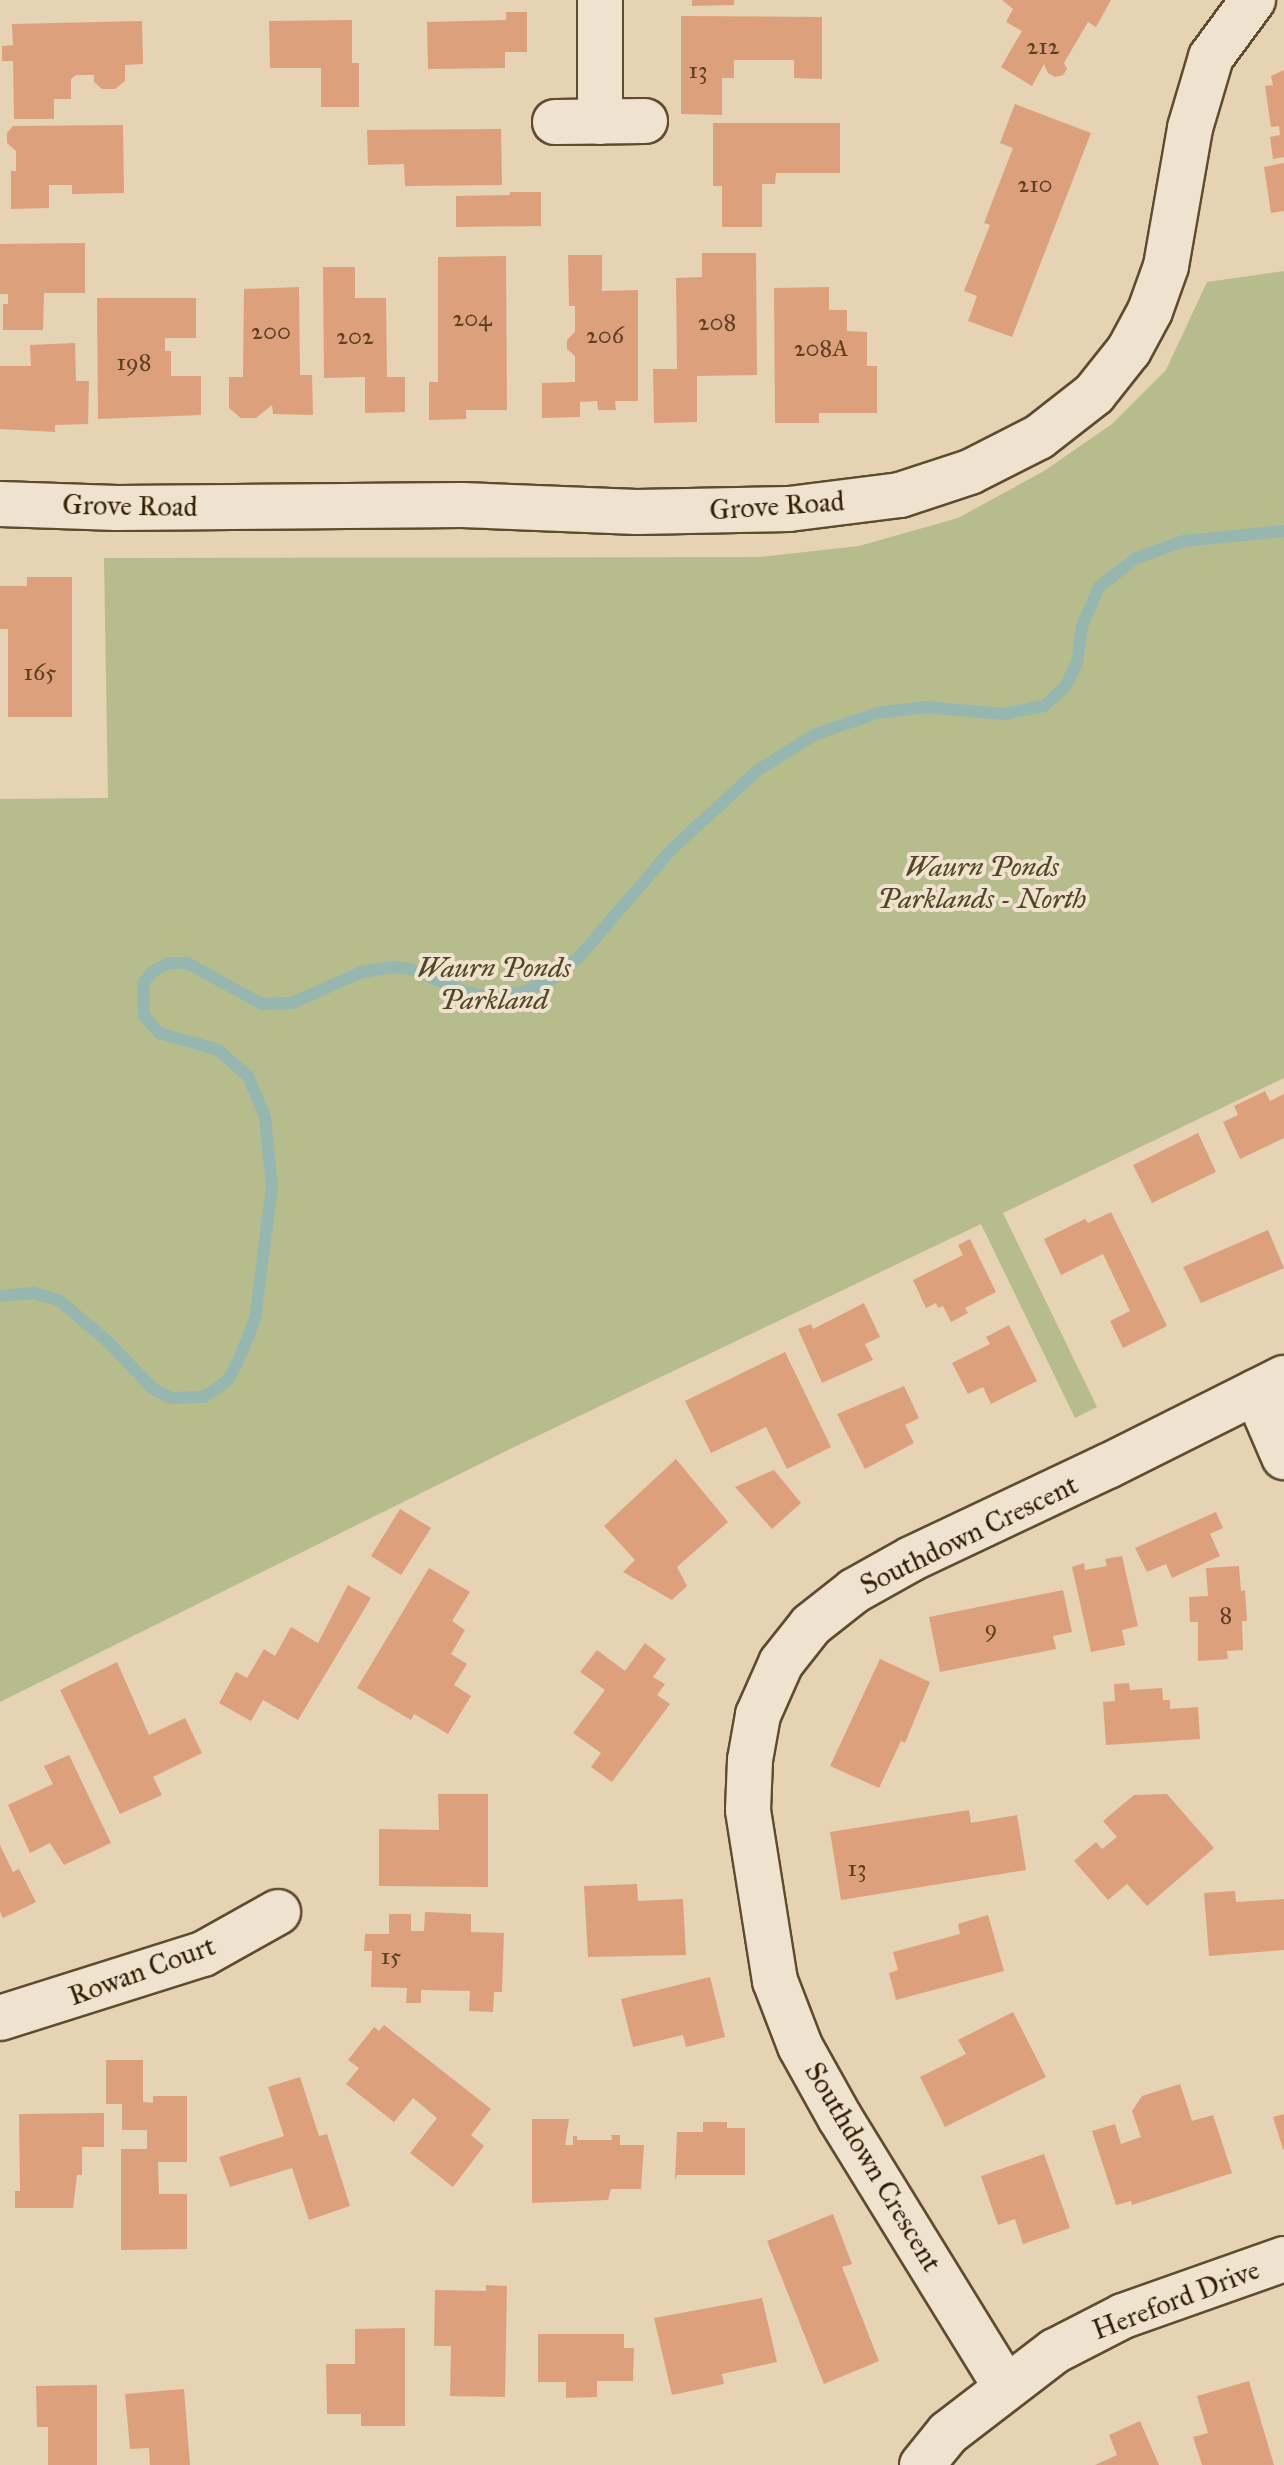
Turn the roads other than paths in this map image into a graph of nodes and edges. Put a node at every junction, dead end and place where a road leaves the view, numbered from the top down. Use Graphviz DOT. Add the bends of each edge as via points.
graph roads {
  1 [pos="600,0"];
  2 [pos="1253,0"];
  3 [pos="645,121"];
  4 [pos="555,122"];
  5 [pos="600,122"];
  6 [pos="0,504"];
  7 [pos="1270,1385"];
  8 [pos="1284,1457"];
  9 [pos="278,1912"];
  10 [pos="0,2018"];
  11 [pos="1284,2259"];
  12 [pos="1005,2386"];
  13 [pos="922,2465"];
  1 -- 5 [label="street"];
  2 -- 6 [label="street, Grove Road" via="1211,57 1190,128 1166,266 1129,350 1094,394 1039,437 970,472 900,495 789,509"];
  3 -- 5 [label="street"];
  4 -- 5 [label="street"];
  7 -- 8 [label="street"];
  7 -- 12 [label="street, Southdown Crescent" via="854,1591 811,1625 781,1663 758,1715 748,1810 775,1981 800,2046 834,2106"];
  9 -- 10 [label="street, Rowan Court" via="203,1954"];
  11 -- 12 [label="street, Hereford Drive" via="1123,2316 1055,2351"];
  12 -- 13 [label="street, Hereford Drive" via="948,2433"];
}
